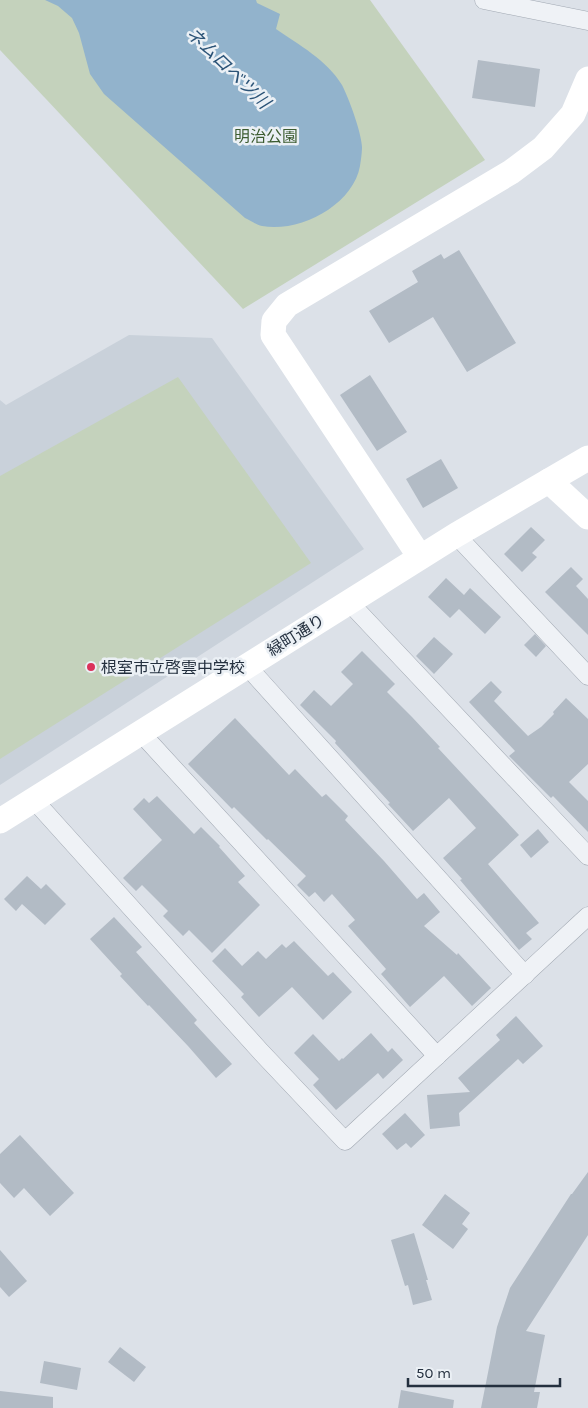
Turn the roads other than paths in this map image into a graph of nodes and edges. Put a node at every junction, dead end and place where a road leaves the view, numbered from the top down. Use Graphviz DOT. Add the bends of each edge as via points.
graph roads {
  1 [pos="484,0"];
  2 [pos="588,21"];
  3 [pos="588,79"];
  4 [pos="588,458"];
  5 [pos="549,481"];
  6 [pos="588,517"];
  7 [pos="456,535"];
  8 [pos="420,557"];
  9 [pos="349,602"];
  10 [pos="247,666"];
  11 [pos="588,676"];
  12 [pos="141,733"];
  13 [pos="34,800"];
  14 [pos="0,821"];
  15 [pos="588,856"];
  16 [pos="588,916"];
  17 [pos="525,975"];
  18 [pos="437,1056"];
  1 -- 2 [label="street"];
  3 -- 8 [label="street" via="572,114 543,148 510,172 287,305 274,321 273,335"];
  4 -- 5 [label="street, 緑町通り"];
  5 -- 6 [label="street"];
  5 -- 7 [label="street, 緑町通り"];
  7 -- 8 [label="street, 緑町通り"];
  7 -- 11 [label="street"];
  8 -- 9 [label="street, 緑町通り"];
  9 -- 10 [label="street, 緑町通り"];
  9 -- 15 [label="street"];
  10 -- 12 [label="street, 緑町通り"];
  10 -- 17 [label="street"];
  12 -- 13 [label="street, 緑町通り"];
  12 -- 18 [label="street"];
  13 -- 14 [label="street, 緑町通り"];
  13 -- 18 [label="street" via="345,1141"];
  16 -- 17 [label="street"];
  17 -- 18 [label="street"];
}
